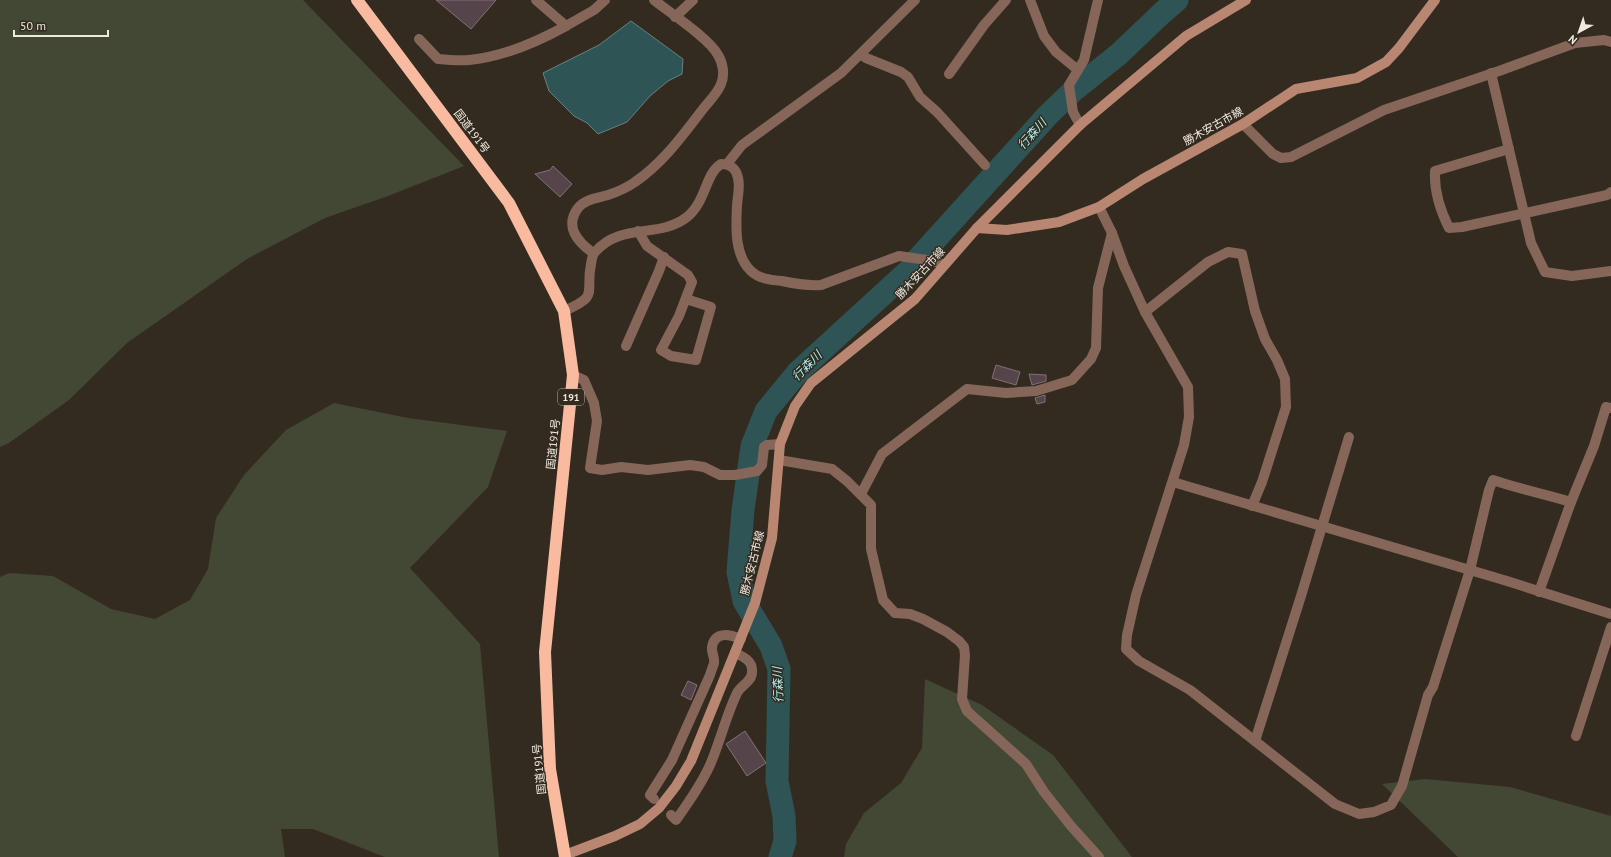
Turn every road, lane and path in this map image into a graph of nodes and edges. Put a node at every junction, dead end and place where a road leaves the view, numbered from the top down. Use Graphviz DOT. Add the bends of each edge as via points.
graph roads {
  1 [pos="357,0"];
  2 [pos="536,0"];
  3 [pos="604,0"];
  4 [pos="654,0"];
  5 [pos="693,0"];
  6 [pos="915,0"];
  7 [pos="1006,0"];
  8 [pos="1030,0"];
  9 [pos="1098,0"];
  10 [pos="1246,0"];
  11 [pos="1436,0"];
  12 [pos="675,17"];
  13 [pos="566,26"];
  14 [pos="419,39"];
  15 [pos="1611,42"];
  16 [pos="860,54"];
  17 [pos="1078,70"];
  18 [pos="1491,73"];
  19 [pos="949,74"];
  20 [pos="1243,124"];
  21 [pos="1080,125"];
  22 [pos="1509,149"];
  23 [pos="727,164"];
  24 [pos="985,165"];
  25 [pos="1611,192"];
  26 [pos="1099,207"];
  27 [pos="1524,214"];
  28 [pos="977,228"];
  29 [pos="638,231"];
  30 [pos="1112,233"];
  31 [pos="593,254"];
  32 [pos="664,257"];
  33 [pos="944,265"];
  34 [pos="1611,271"];
  35 [pos="686,299"];
  36 [pos="564,311"];
  37 [pos="1145,312"];
  38 [pos="626,346"];
  39 [pos="574,375"];
  40 [pos="1611,408"];
  41 [pos="1349,437"];
  42 [pos="780,444"];
  43 [pos="779,460"];
  44 [pos="1173,482"];
  45 [pos="861,494"];
  46 [pos="1571,502"];
  47 [pos="1252,506"];
  48 [pos="1322,526"];
  49 [pos="1470,570"];
  50 [pos="1539,592"];
  51 [pos="1611,614"];
  52 [pos="1611,627"];
  53 [pos="742,637"];
  54 [pos="735,653"];
  55 [pos="1576,736"];
  56 [pos="1254,741"];
  57 [pos="654,799"];
  58 [pos="672,815"];
  59 [pos="565,856"];
  60 [pos="1100,857"];
  1 -- 36 [label="highway, 国道191号 / 191" via="509,203"];
  2 -- 13 [label="street"];
  3 -- 13 [label="street" via="594,10"];
  4 -- 12 [label="street"];
  5 -- 12 [label="street"];
  6 -- 16 [label="street"];
  7 -- 19 [label="street" via="984,25"];
  8 -- 17 [label="street" via="1044,36 1056,52"];
  9 -- 17 [label="street" via="1084,60"];
  10 -- 21 [label="main road, 勝木安古市線" via="1186,36"];
  11 -- 20 [label="main road, 勝木安古市線" via="1386,62 1357,78 1296,89"];
  12 -- 31 [label="street" via="708,42 718,54 723,67 722,84 658,164 634,183 578,207 573,218 573,231 581,244"];
  13 -- 14 [label="street" via="542,39 506,52 469,60 438,59"];
  15 -- 18 [label="street" via="1604,40 1575,43"];
  16 -- 23 [label="street" via="841,73 742,145"];
  16 -- 24 [label="street" via="908,77 920,97"];
  17 -- 21 [label="street" via="1069,88 1072,109"];
  18 -- 20 [label="street" via="1384,110 1291,157 1281,158 1273,154"];
  18 -- 22 [label="street"];
  20 -- 26 [label="main road, 勝木安古市線" via="1143,179"];
  21 -- 28 [label="main road, 勝木安古市線"];
  22 -- 27 [label="street"];
  22 -- 27 [label="street" via="1435,172 1434,186 1449,228"];
  23 -- 29 [label="street" via="714,168 699,203 687,217 670,226"];
  23 -- 33 [label="street" via="736,170 739,183 736,226 738,247 751,272 760,277 808,286 821,285 899,256"];
  25 -- 27 [label="street"];
  26 -- 28 [label="main road, 勝木安古市線" via="1059,222 1007,230"];
  26 -- 30 [label="street"];
  27 -- 34 [label="street" via="1531,243 1545,272 1572,276"];
  28 -- 33 [label="main road, 勝木安古市線"];
  29 -- 31 [label="street" via="624,233 605,242"];
  29 -- 32 [label="street" via="647,246"];
  30 -- 37 [label="street"];
  30 -- 45 [label="street" via="1098,288 1096,348 1091,359 1072,380 1036,391 1006,393 966,389 882,454"];
  31 -- 36 [label="street" via="587,297 582,303"];
  32 -- 35 [label="street" via="688,275 692,282"];
  32 -- 38 [label="street"];
  33 -- 42 [label="main road, 勝木安古市線" via="915,298 811,383 795,406"];
  35 -- 35 [label="street" via="711,307 696,360 671,356 661,350"];
  36 -- 39 [label="highway, 国道191号 / 191"];
  37 -- 44 [label="street" via="1188,388 1189,417"];
  37 -- 47 [label="street" via="1208,262 1228,252 1242,254 1255,311 1286,386 1286,407"];
  39 -- 42 [label="street" via="584,380 594,403 597,422 590,468 602,470 621,467 648,470 690,465 704,467 720,475 735,475 757,471 762,465 764,448 767,445"];
  39 -- 59 [label="highway, 国道191号 / 191" via="545,652 550,769"];
  40 -- 46 [label="street" via="1606,407 1594,446"];
  41 -- 48 [label="street"];
  42 -- 43 [label="main road, 勝木安古市線"];
  43 -- 45 [label="street" via="832,469"];
  43 -- 53 [label="main road, 勝木安古市線" via="772,538 755,603"];
  44 -- 47 [label="street"];
  44 -- 56 [label="street" via="1136,595 1126,649 1139,661 1190,690"];
  45 -- 60 [label="street" via="871,505 872,549 883,600 895,613 923,618 959,641 964,647 965,655 962,699 967,711 1026,764 1071,826"];
  46 -- 49 [label="street" via="1493,480"];
  46 -- 50 [label="street"];
  47 -- 48 [label="street"];
  48 -- 49 [label="street"];
  48 -- 56 [label="street"];
  49 -- 50 [label="street"];
  49 -- 56 [label="street" via="1433,687 1428,695 1402,786 1391,805 1374,812 1359,814 1335,804"];
  50 -- 51 [label="street"];
  52 -- 55 [label="street"];
  53 -- 54 [label="main road, 勝木安古市線"];
  53 -- 57 [label="street" via="721,635 715,641 712,647 714,661 710,675 672,760 650,795"];
  54 -- 58 [label="street" via="752,664 750,680 738,692 697,792 676,820"];
  54 -- 59 [label="main road, 勝木安古市線" via="691,761 659,808 640,824"];
}
